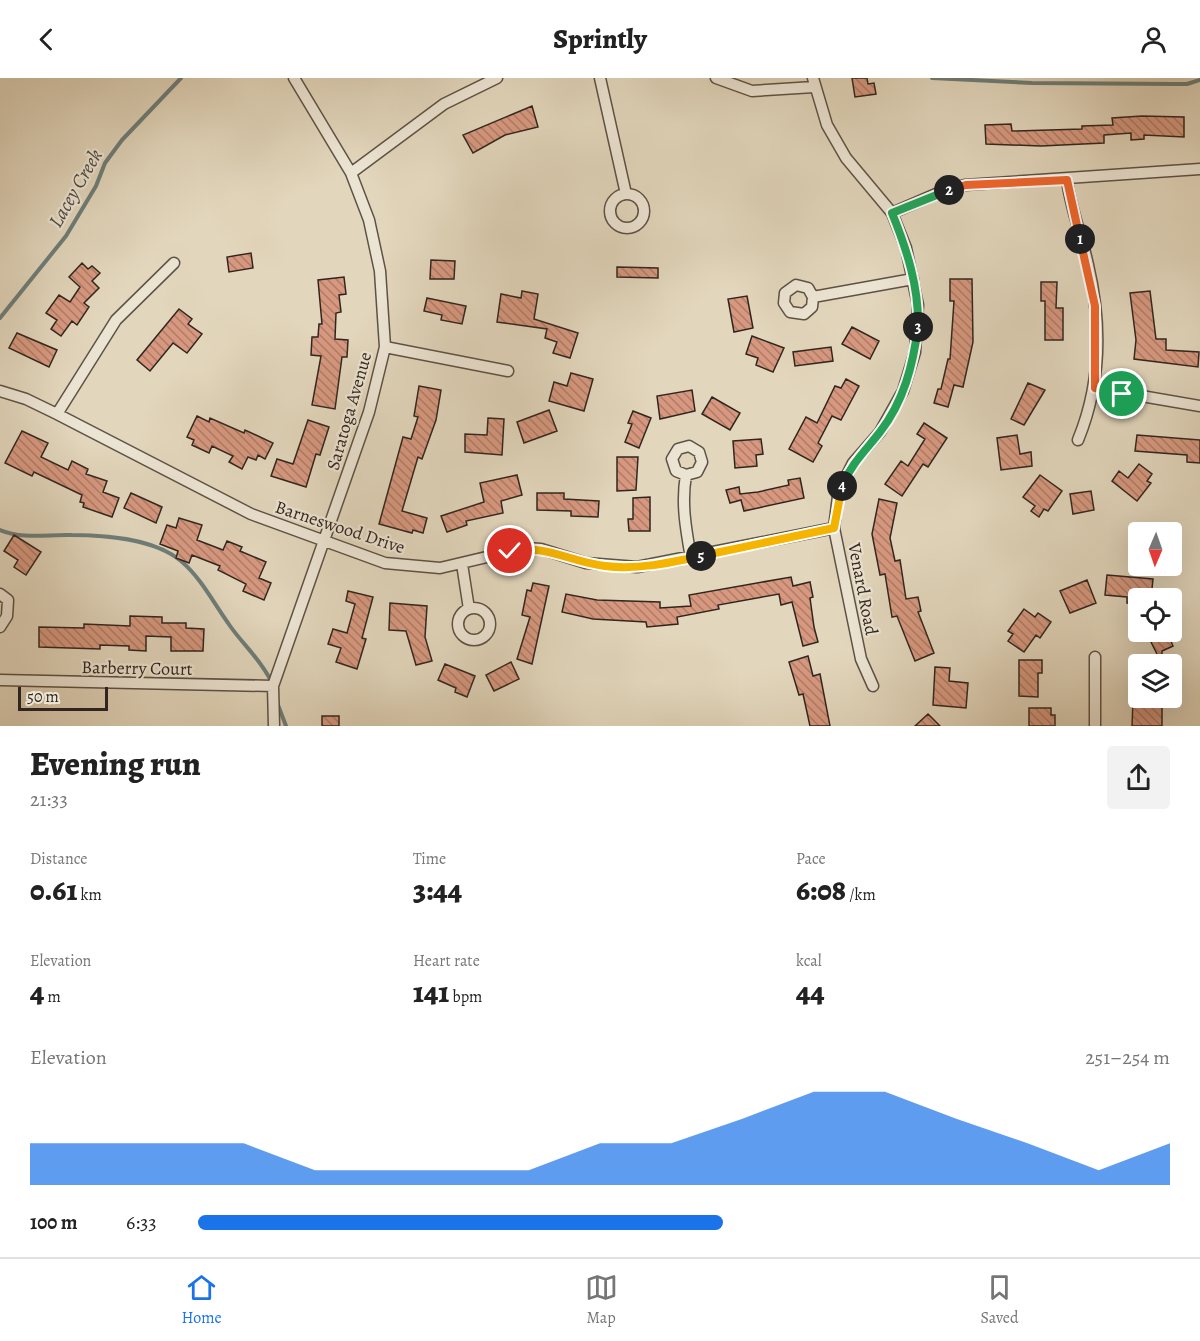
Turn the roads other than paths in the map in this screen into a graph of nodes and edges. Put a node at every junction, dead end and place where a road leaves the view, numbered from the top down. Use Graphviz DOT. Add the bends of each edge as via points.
graph roads {
  1 [pos="294,78"];
  2 [pos="497,78"];
  3 [pos="600,78"];
  4 [pos="716,78"];
  5 [pos="813,83"];
  6 [pos="1200,169"];
  7 [pos="351,173"];
  8 [pos="1067,180"];
  9 [pos="626,194"];
  10 [pos="892,213"];
  11 [pos="174,263"];
  12 [pos="913,279"];
  13 [pos="813,297"];
  14 [pos="385,346"];
  15 [pos="508,371"];
  16 [pos="1095,388"];
  17 [pos="0,391"];
  18 [pos="1200,406"];
  19 [pos="57,414"];
  20 [pos="1078,440"];
  21 [pos="686,475"];
  22 [pos="834,528"];
  23 [pos="325,542"];
  24 [pos="691,558"];
  25 [pos="462,564"];
  26 [pos="0,594"];
  27 [pos="469,609"];
  28 [pos="0,627"];
  29 [pos="1095,657"];
  30 [pos="0,680"];
  31 [pos="273,686"];
  32 [pos="873,686"];
  33 [pos="274,726"];
  34 [pos="1095,726"];
  1 -- 7 [label="street, Saratoga Avenue"];
  2 -- 7 [label="street" via="444,104"];
  3 -- 9 [label="street"];
  4 -- 5 [label="street" via="752,91"];
  5 -- 10 [label="street, Venard Road" via="827,125 846,158"];
  6 -- 8 [label="street"];
  7 -- 14 [label="street, Saratoga Avenue" via="378,257"];
  8 -- 10 [label="street" via="966,185"];
  8 -- 16 [label="street" via="1095,306"];
  10 -- 12 [label="street, Venard Road"];
  11 -- 19 [label="street" via="116,320"];
  12 -- 13 [label="street"];
  12 -- 22 [label="street, Venard Road" via="918,327 909,375 895,409 843,483"];
  14 -- 15 [label="street"];
  14 -- 23 [label="street, Saratoga Avenue" via="369,412"];
  16 -- 18 [label="street"];
  16 -- 20 [label="street"];
  17 -- 19 [label="street, Barneswood Drive"];
  19 -- 23 [label="street, Barneswood Drive" via="251,514"];
  21 -- 24 [label="street" via="683,506"];
  22 -- 24 [label="street, Barneswood Drive"];
  22 -- 32 [label="street, Venard Road" via="861,659"];
  23 -- 25 [label="street, Barneswood Drive" via="407,567"];
  23 -- 31 [label="street, Saratoga Avenue"];
  24 -- 25 [label="street, Barneswood Drive" via="621,568 525,548"];
  25 -- 27 [label="street"];
  26 -- 28 [label="street" via="8,600 9,609"];
  29 -- 34 [label="street"];
  30 -- 31 [label="street, Barberry Court"];
  31 -- 33 [label="street, Saratoga Avenue"];
}
